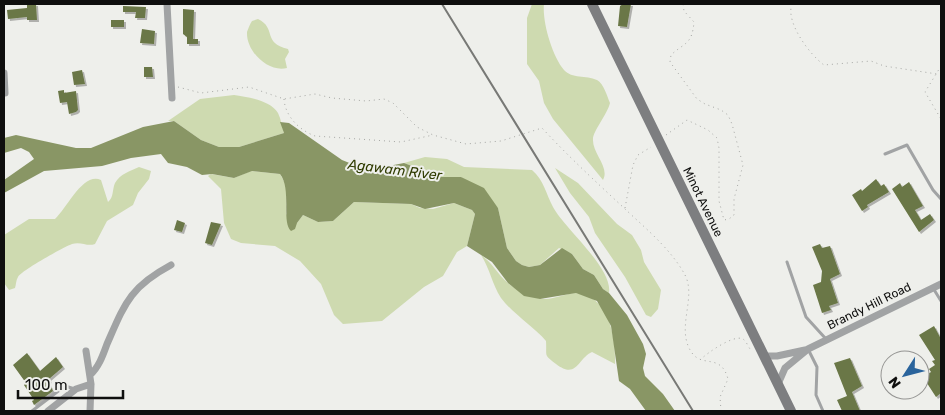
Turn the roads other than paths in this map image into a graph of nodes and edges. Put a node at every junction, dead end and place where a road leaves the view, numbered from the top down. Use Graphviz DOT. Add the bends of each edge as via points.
graph roads {
  1 [pos="168,4"];
  2 [pos="592,4"];
  3 [pos="4,73"];
  4 [pos="5,93"];
  5 [pos="172,98"];
  6 [pos="885,154"];
  7 [pos="941,199"];
  8 [pos="786,262"];
  9 [pos="171,266"];
  10 [pos="941,284"];
  11 [pos="932,288"];
  12 [pos="941,301"];
  13 [pos="827,340"];
  14 [pos="808,349"];
  15 [pos="86,351"];
  16 [pos="764,355"];
  17 [pos="90,375"];
  18 [pos="91,384"];
  19 [pos="778,384"];
  20 [pos="76,389"];
  21 [pos="32,411"];
  22 [pos="48,411"];
  23 [pos="90,411"];
  24 [pos="791,411"];
  25 [pos="823,411"];
  1 -- 5 [label="street"];
  2 -- 16 [label="main road, Minot Avenue"];
  3 -- 4 [label="street"];
  6 -- 7 [label="lane" via="907,145"];
  8 -- 13 [label="lane" via="806,317"];
  9 -- 17 [label="street" via="150,277 133,294"];
  10 -- 11 [label="street, Brandy Hill Road"];
  11 -- 12 [label="lane"];
  11 -- 13 [label="street, Brandy Hill Road"];
  13 -- 14 [label="street, Brandy Hill Road"];
  14 -- 16 [label="street, Brandy Hill Road" via="775,357"];
  14 -- 19 [label="street, Brandy Hill Road" via="784,370"];
  14 -- 25 [label="lane" via="817,367 816,395"];
  15 -- 17 [label="street"];
  16 -- 19 [label="main road, Minot Avenue"];
  17 -- 18 [label="street"];
  18 -- 20 [label="street"];
  18 -- 23 [label="street"];
  19 -- 24 [label="main road, Minot Avenue"];
  20 -- 21 [label="lane" via="65,386"];
  20 -- 22 [label="street"];
}
